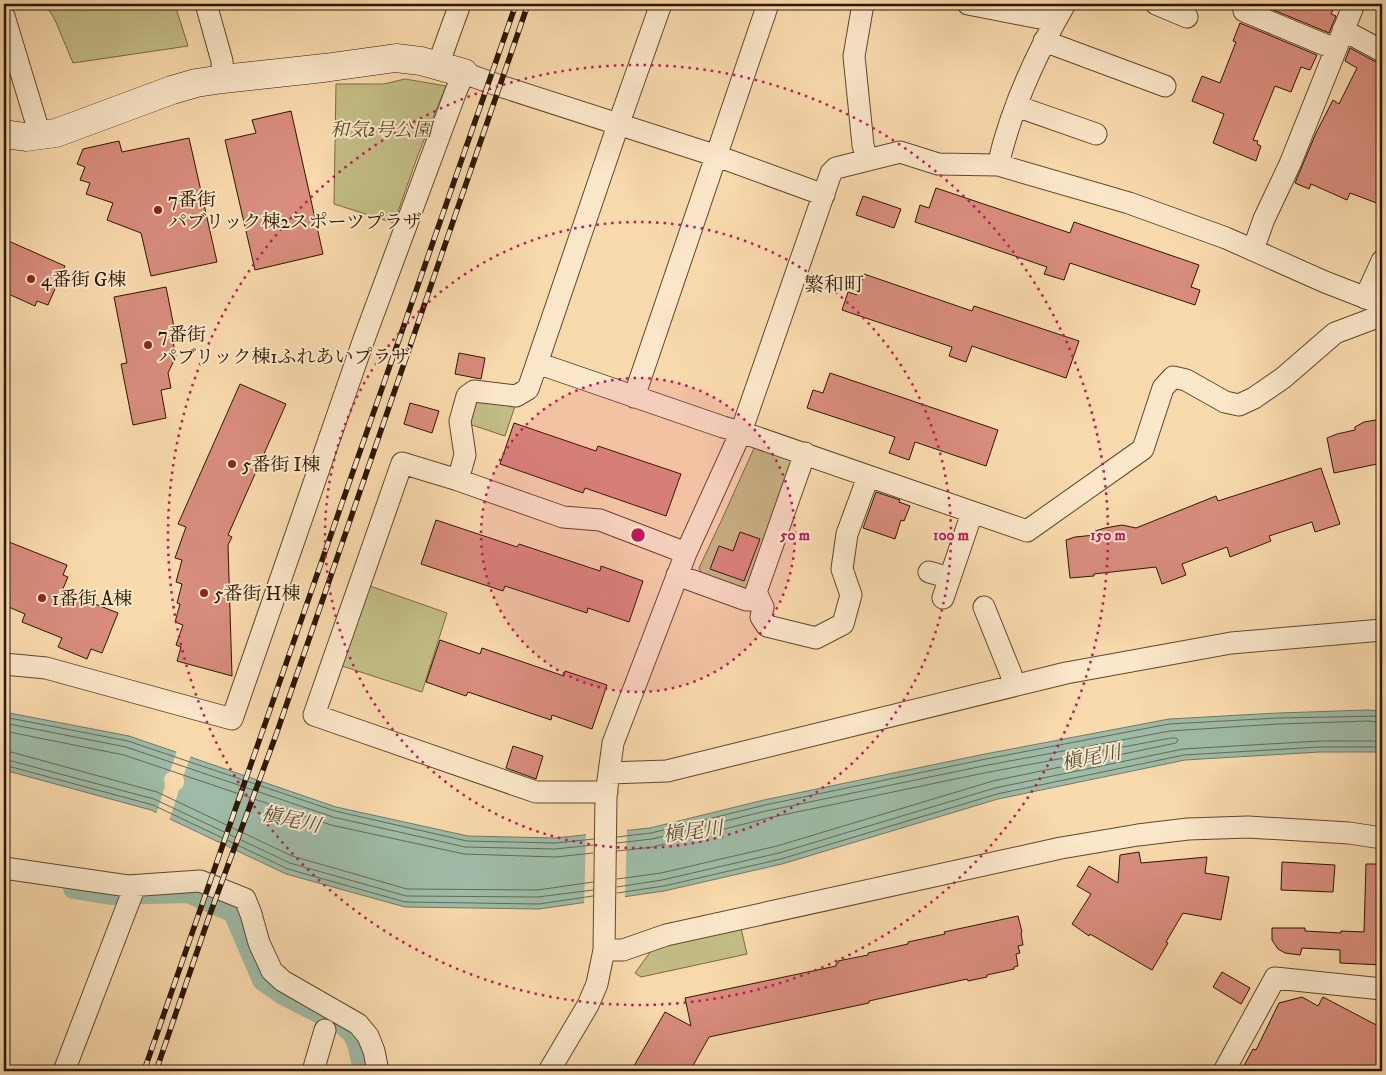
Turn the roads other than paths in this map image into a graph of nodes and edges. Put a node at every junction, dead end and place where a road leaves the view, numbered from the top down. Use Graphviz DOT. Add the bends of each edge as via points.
graph roads {
  1 [pos="206,4"];
  2 [pos="460,4"];
  3 [pos="661,4"];
  4 [pos="768,4"];
  5 [pos="863,4"];
  6 [pos="968,4"];
  7 [pos="1156,4"];
  8 [pos="1354,4"];
  9 [pos="1244,10"];
  10 [pos="1060,12"];
  11 [pos="4,16"];
  12 [pos="1187,17"];
  13 [pos="1339,40"];
  14 [pos="1044,41"];
  15 [pos="9,50"];
  16 [pos="1382,51"];
  17 [pos="438,65"];
  18 [pos="464,73"];
  19 [pos="223,79"];
  20 [pos="1166,86"];
  21 [pos="1016,106"];
  22 [pos="619,124"];
  23 [pos="4,134"];
  24 [pos="1096,134"];
  25 [pos="40,135"];
  26 [pos="717,156"];
  27 [pos="867,160"];
  28 [pos="998,165"];
  29 [pos="824,195"];
  30 [pos="1253,250"];
  31 [pos="1382,261"];
  32 [pos="1365,298"];
  33 [pos="537,363"];
  34 [pos="634,397"];
  35 [pos="741,432"];
  36 [pos="805,454"];
  37 [pos="868,477"];
  38 [pos="458,480"];
  39 [pos="972,513"];
  40 [pos="686,553"];
  41 [pos="929,572"];
  42 [pos="677,575"];
  43 [pos="760,600"];
  44 [pos="984,607"];
  45 [pos="1382,630"];
  46 [pos="4,664"];
  47 [pos="1014,686"];
  48 [pos="607,786"];
  49 [pos="1382,838"];
  50 [pos="4,868"];
  51 [pos="132,893"];
  52 [pos="604,945"];
  53 [pos="1382,989"];
  54 [pos="325,1030"];
  55 [pos="64,1071"];
  56 [pos="313,1071"];
  57 [pos="378,1071"];
  58 [pos="549,1071"];
  59 [pos="1225,1071"];
  1 -- 19 [label="street" via="222,60"];
  2 -- 17 [label="street"];
  3 -- 22 [label="street"];
  4 -- 26 [label="street"];
  5 -- 27 [label="street" via="854,56"];
  6 -- 10 [label="street"];
  7 -- 12 [label="street"];
  8 -- 13 [label="street"];
  9 -- 13 [label="street"];
  10 -- 14 [label="street"];
  11 -- 15 [label="street"];
  13 -- 16 [label="street"];
  13 -- 30 [label="street"];
  14 -- 20 [label="street"];
  14 -- 21 [label="street"];
  15 -- 25 [label="street"];
  17 -- 18 [label="street"];
  17 -- 19 [label="street" via="396,58"];
  18 -- 22 [label="street"];
  18 -- 46 [label="street" via="364,339 232,719 46,668"];
  19 -- 25 [label="street" via="190,85 56,133"];
  21 -- 24 [label="street"];
  21 -- 28 [label="street"];
  22 -- 26 [label="street"];
  22 -- 33 [label="street"];
  23 -- 25 [label="street"];
  26 -- 29 [label="street"];
  26 -- 34 [label="street"];
  27 -- 28 [label="street" via="900,152 938,164"];
  27 -- 29 [label="street" via="836,168 831,173"];
  28 -- 30 [label="street" via="1130,203"];
  29 -- 35 [label="street"];
  30 -- 32 [label="street"];
  31 -- 32 [label="street"];
  32 -- 39 [label="street" via="1374,301 1379,309 1376,318 1335,333 1283,378 1254,398 1239,404 1225,402 1186,380 1173,377 1163,388 1144,449 1027,531"];
  33 -- 34 [label="street"];
  33 -- 38 [label="street" via="528,389 516,396 474,391 467,396 460,421 466,455"];
  34 -- 35 [label="street"];
  35 -- 36 [label="street"];
  35 -- 40 [label="street"];
  36 -- 37 [label="street"];
  36 -- 43 [label="street" via="756,592"];
  37 -- 39 [label="street"];
  37 -- 43 [label="street" via="847,534 842,568 851,595 843,624 816,638 767,626 761,617 763,607"];
  38 -- 40 [label="street" via="563,517 600,520"];
  38 -- 48 [label="street" via="402,463 314,715 536,792"];
  39 -- 41 [label="street" via="946,588"];
  40 -- 42 [label="street"];
  42 -- 43 [label="street" via="746,600"];
  42 -- 48 [label="street" via="613,743"];
  44 -- 47 [label="street"];
  45 -- 47 [label="street" via="1231,643 1066,673"];
  47 -- 48 [label="street"];
  48 -- 52 [label="street"];
  49 -- 52 [label="street" via="1248,827 1138,835 1051,850 666,934 623,950"];
  50 -- 51 [label="street" via="128,886"];
  51 -- 55 [label="street"];
  51 -- 57 [label="street" via="200,881 245,899 272,971 283,981 358,1024 368,1036"];
  52 -- 58 [label="street" via="597,984 588,1005"];
  53 -- 59 [label="street" via="1275,978"];
  54 -- 56 [label="street"];
}
